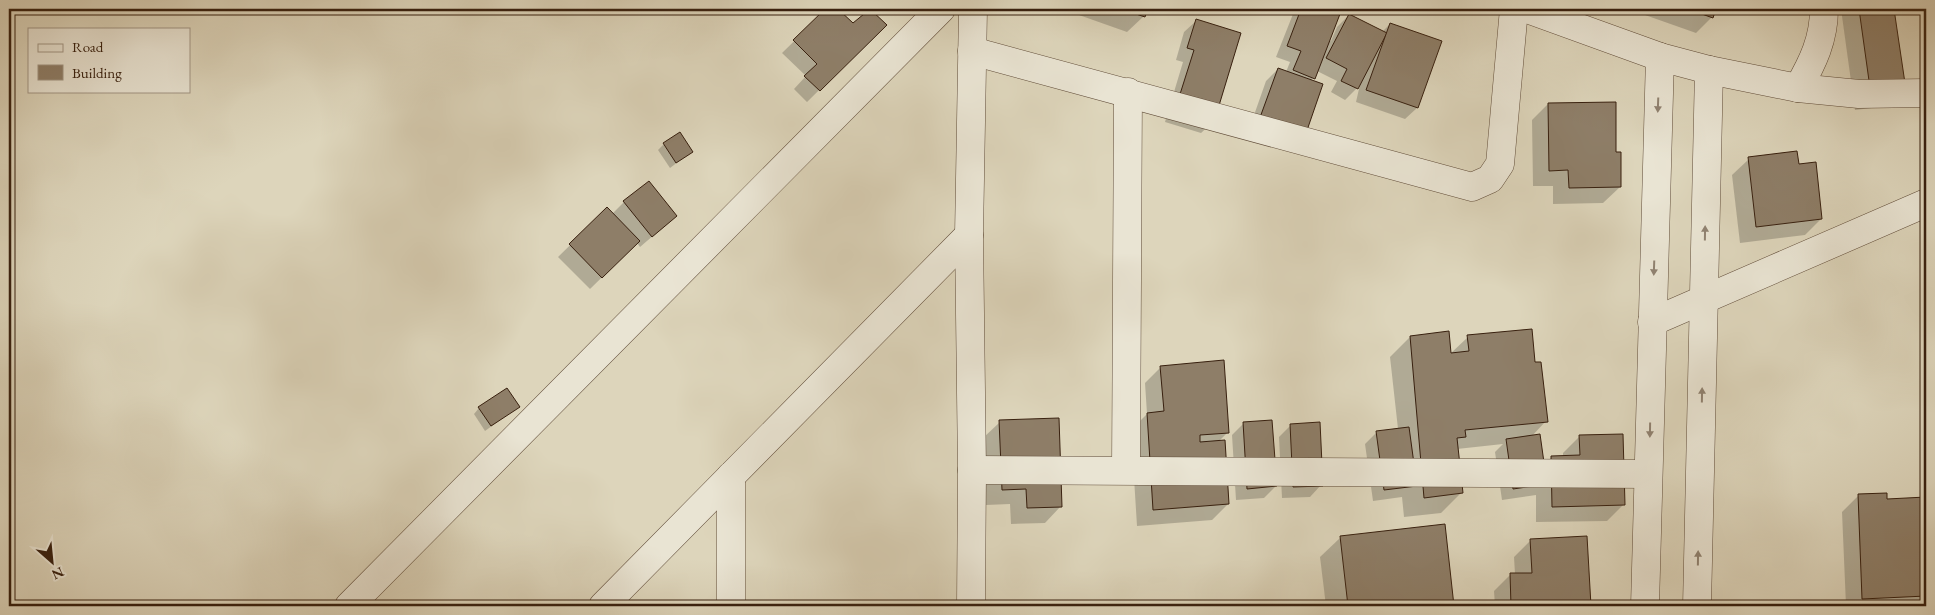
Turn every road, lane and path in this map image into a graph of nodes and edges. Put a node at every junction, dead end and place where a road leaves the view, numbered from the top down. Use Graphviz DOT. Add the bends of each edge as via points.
graph roads {
  1 [pos="941,9"];
  2 [pos="973,9"];
  3 [pos="1514,9"];
  4 [pos="1527,9"];
  5 [pos="1824,9"];
  6 [pos="972,51"];
  7 [pos="1660,56"];
  8 [pos="1709,70"];
  9 [pos="1798,88"];
  10 [pos="1128,92"];
  11 [pos="1926,93"];
  12 [pos="1926,203"];
  13 [pos="969,235"];
  14 [pos="1703,301"];
  15 [pos="1652,322"];
  16 [pos="972,470"];
  17 [pos="1126,470"];
  18 [pos="1648,474"];
  19 [pos="730,476"];
  20 [pos="349,606"];
  21 [pos="603,606"];
  22 [pos="731,606"];
  23 [pos="971,606"];
  24 [pos="1645,606"];
  25 [pos="1697,606"];
  1 -- 20 [label="street"];
  2 -- 6 [label="street"];
  3 -- 10 [label="street" via="1500,164 1490,179 1472,186"];
  4 -- 7 [label="street"];
  5 -- 9 [label="street" via="1824,28 1815,60"];
  6 -- 10 [label="street"];
  6 -- 13 [label="street"];
  7 -- 8 [label="street"];
  7 -- 15 [label="street, one-way"];
  8 -- 9 [label="street"];
  14 -- 8 [label="street, one-way"];
  9 -- 11 [label="street" via="1859,94"];
  10 -- 17 [label="street"];
  12 -- 14 [label="street"];
  13 -- 16 [label="street"];
  13 -- 19 [label="street"];
  14 -- 15 [label="street"];
  25 -- 14 [label="street, one-way"];
  15 -- 18 [label="street, one-way"];
  16 -- 17 [label="street"];
  16 -- 23 [label="street"];
  17 -- 18 [label="street"];
  18 -- 24 [label="street"];
  19 -- 21 [label="street"];
  19 -- 22 [label="street"];
}
